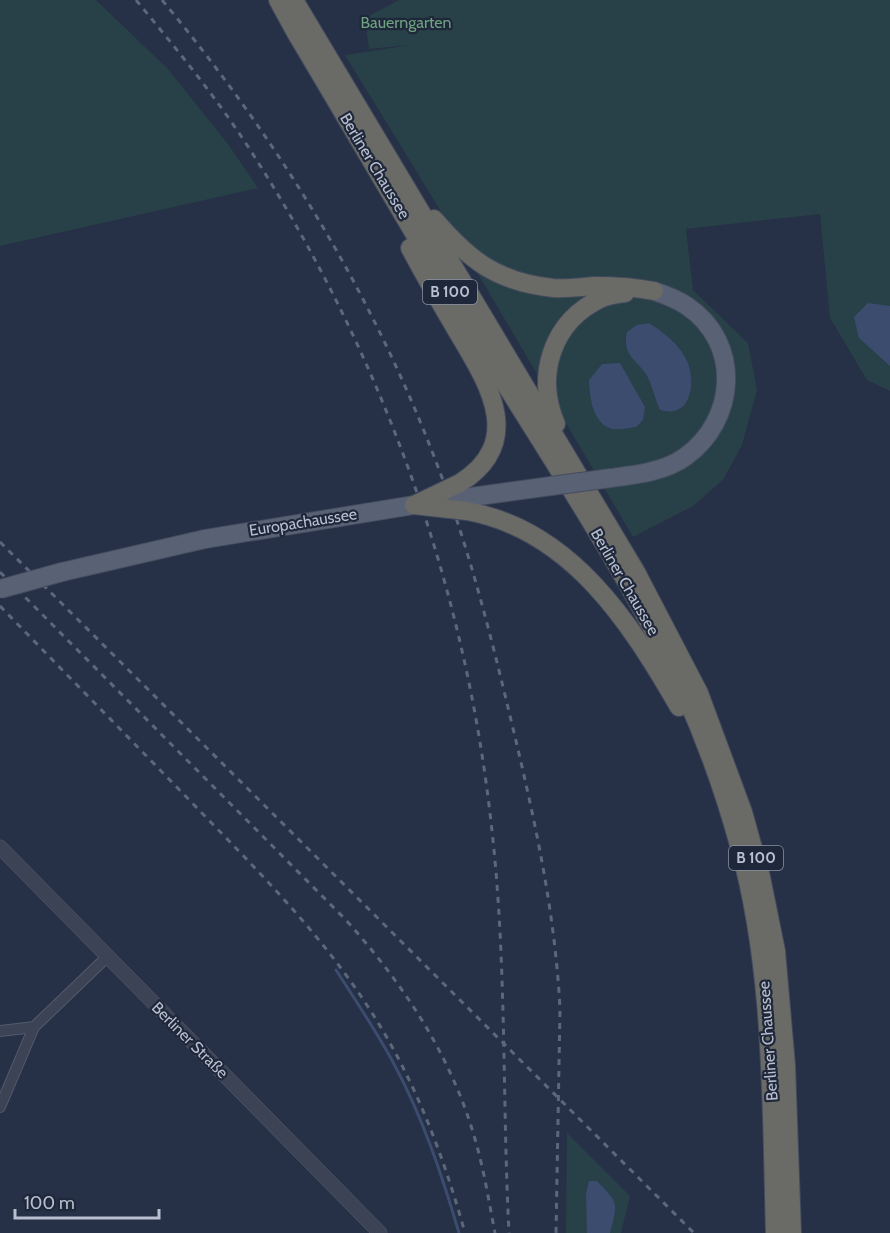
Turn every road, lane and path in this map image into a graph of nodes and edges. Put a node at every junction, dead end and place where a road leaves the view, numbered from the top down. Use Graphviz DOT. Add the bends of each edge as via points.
graph roads {
  1 [pos="278,0"];
  2 [pos="294,0"];
  3 [pos="371,159"];
  4 [pos="395,170"];
  5 [pos="654,291"];
  6 [pos="573,465"];
  7 [pos="464,497"];
  8 [pos="414,505"];
  9 [pos="0,590"];
  10 [pos="713,766"];
  11 [pos="0,846"];
  12 [pos="108,956"];
  13 [pos="34,1027"];
  14 [pos="0,1031"];
  15 [pos="0,1107"];
  16 [pos="380,1233"];
  17 [pos="775,1233"];
  18 [pos="792,1233"];
  1 -- 3 [label="highway, Berliner Chaussee / B 100"];
  2 -- 4 [label="highway, Berliner Chaussee / B 100"];
  3 -- 7 [label="highway" via="409,246 492,395 496,436 489,456 475,473"];
  3 -- 10 [label="highway, Berliner Chaussee / B 100" via="651,624"];
  4 -- 5 [label="highway" via="459,248 486,269 554,288 633,286"];
  4 -- 6 [label="highway, Berliner Chaussee / B 100"];
  5 -- 6 [label="highway" via="602,298 577,315 559,335 549,357 548,400"];
  5 -- 7 [label="main road, bridge" via="689,307 705,322 725,362 727,386 723,408 703,442 684,458 641,474"];
  6 -- 18 [label="highway, Berliner Chaussee / B 100" via="647,592 699,693 732,777 752,843 770,917 778,975 786,1065"];
  7 -- 8 [label="highway, bridge"];
  7 -- 8 [label="highway, bridge"];
  7 -- 10 [label="highway" via="487,515 549,543 599,590 660,674"];
  8 -- 9 [label="main road, Europachaussee, bridge" via="205,539"];
  10 -- 17 [label="highway, Berliner Chaussee / B 100" via="739,846 761,954 770,1054"];
  11 -- 12 [label="street, Berliner Straße"];
  12 -- 13 [label="street"];
  12 -- 16 [label="street, Berliner Straße"];
  13 -- 14 [label="street"];
  13 -- 15 [label="street"];
}
